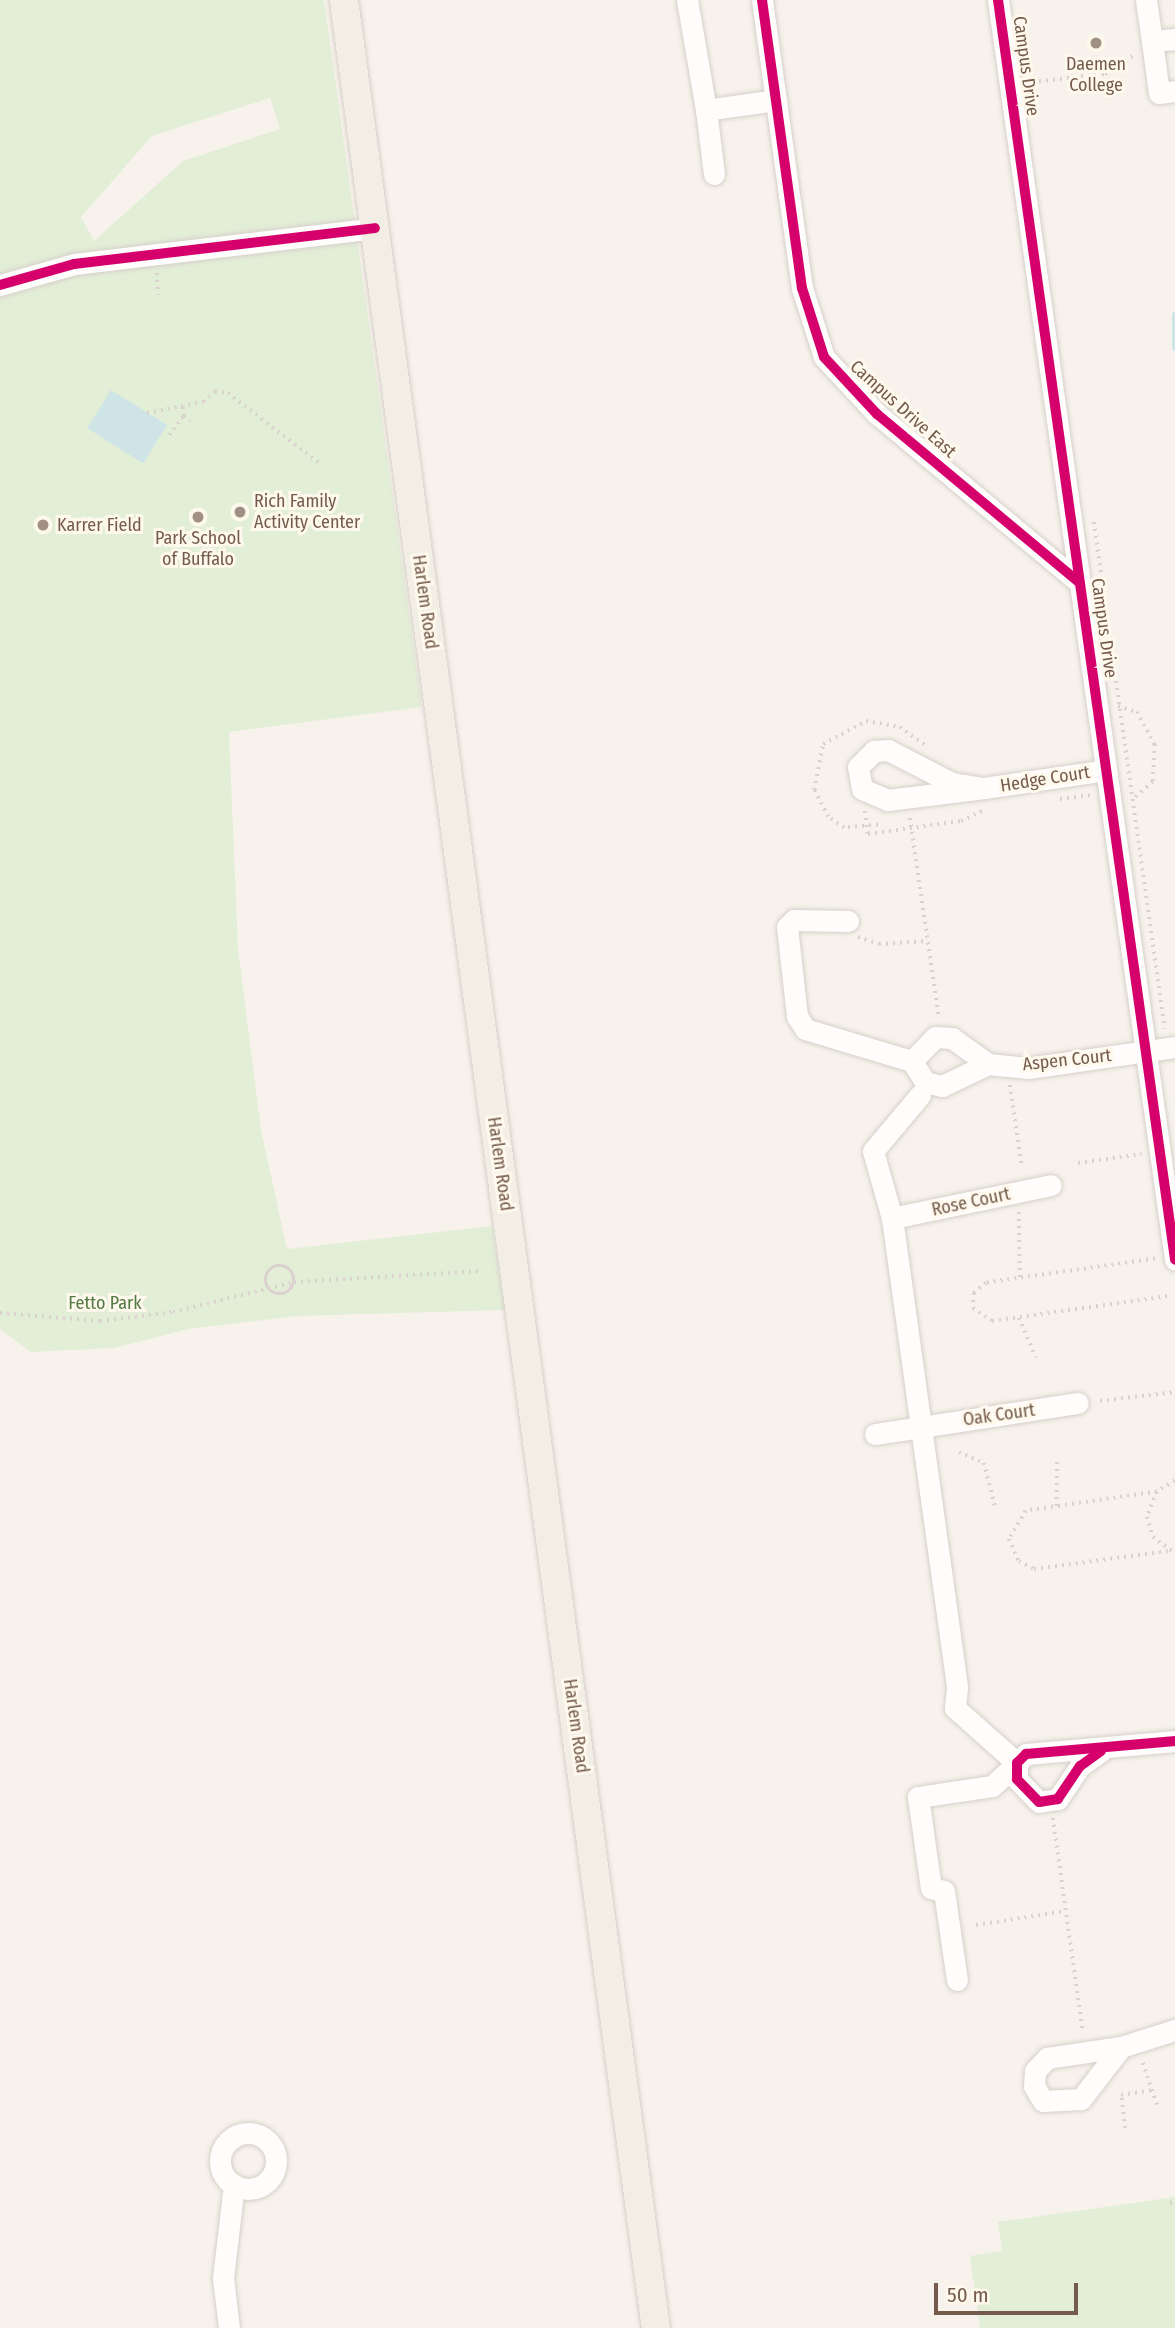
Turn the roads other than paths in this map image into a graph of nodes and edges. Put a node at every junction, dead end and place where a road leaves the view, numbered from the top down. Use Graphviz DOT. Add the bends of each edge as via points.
graph roads {
  1 [pos="344,0"];
  2 [pos="687,0"];
  3 [pos="762,0"];
  4 [pos="999,0"];
  5 [pos="1146,0"];
  6 [pos="1175,38"];
  7 [pos="1152,41"];
  8 [pos="1175,91"];
  9 [pos="776,100"];
  10 [pos="706,110"];
  11 [pos="713,174"];
  12 [pos="375,228"];
  13 [pos="0,285"];
  14 [pos="1080,583"];
  15 [pos="1106,770"];
  16 [pos="984,788"];
  17 [pos="852,929"];
  18 [pos="1170,1041"];
  19 [pos="1146,1051"];
  20 [pos="912,1060"];
  21 [pos="988,1064"];
  22 [pos="920,1095"];
  23 [pos="1051,1185"];
  24 [pos="892,1218"];
  25 [pos="1168,1259"];
  26 [pos="1078,1404"];
  27 [pos="920,1427"];
  28 [pos="875,1434"];
  29 [pos="1175,1741"];
  30 [pos="1101,1751"];
  31 [pos="1017,1763"];
  32 [pos="957,1980"];
  33 [pos="1175,2030"];
  34 [pos="1121,2047"];
  35 [pos="234,2185"];
  36 [pos="229,2328"];
  37 [pos="656,2328"];
  1 -- 12 [label="main road, Harlem Road"];
  2 -- 10 [label="street"];
  3 -- 9 [label="street, Campus Drive East"];
  4 -- 14 [label="street, Campus Drive"];
  5 -- 7 [label="street"];
  6 -- 7 [label="street"];
  7 -- 8 [label="street" via="1159,93"];
  9 -- 10 [label="street"];
  9 -- 14 [label="street, Campus Drive East" via="803,299 824,357 877,414"];
  10 -- 11 [label="street"];
  12 -- 13 [label="street" via="74,264"];
  12 -- 37 [label="main road, Harlem Road"];
  14 -- 15 [label="street, Campus Drive"];
  15 -- 16 [label="street, Hedge Court"];
  15 -- 19 [label="street, Campus Drive"];
  16 -- 16 [label="street, Hedge Court" via="952,783 888,750 874,751 858,767 862,789 888,800"];
  17 -- 20 [label="street" via="794,920 787,927 797,1016 805,1029"];
  18 -- 19 [label="street, Aspen Court"];
  19 -- 21 [label="street, Aspen Court" via="1028,1068"];
  19 -- 25 [label="street, Campus Drive"];
  20 -- 21 [label="street" via="925,1082 942,1086"];
  20 -- 21 [label="street" via="935,1037 953,1038"];
  22 -- 24 [label="street" via="873,1151"];
  23 -- 24 [label="street, Rose Court"];
  24 -- 27 [label="street"];
  26 -- 27 [label="street, Oak Court"];
  27 -- 28 [label="street, Oak Court"];
  27 -- 31 [label="street" via="957,1688 955,1708"];
  29 -- 30 [label="street"];
  30 -- 31 [label="street" via="1049,1751"];
  30 -- 31 [label="street" via="1080,1766 1058,1799 1026,1794"];
  31 -- 32 [label="street" via="992,1786 918,1797 931,1888 944,1891"];
  33 -- 34 [label="street"];
  35 -- 36 [label="street" via="223,2278"];
}
